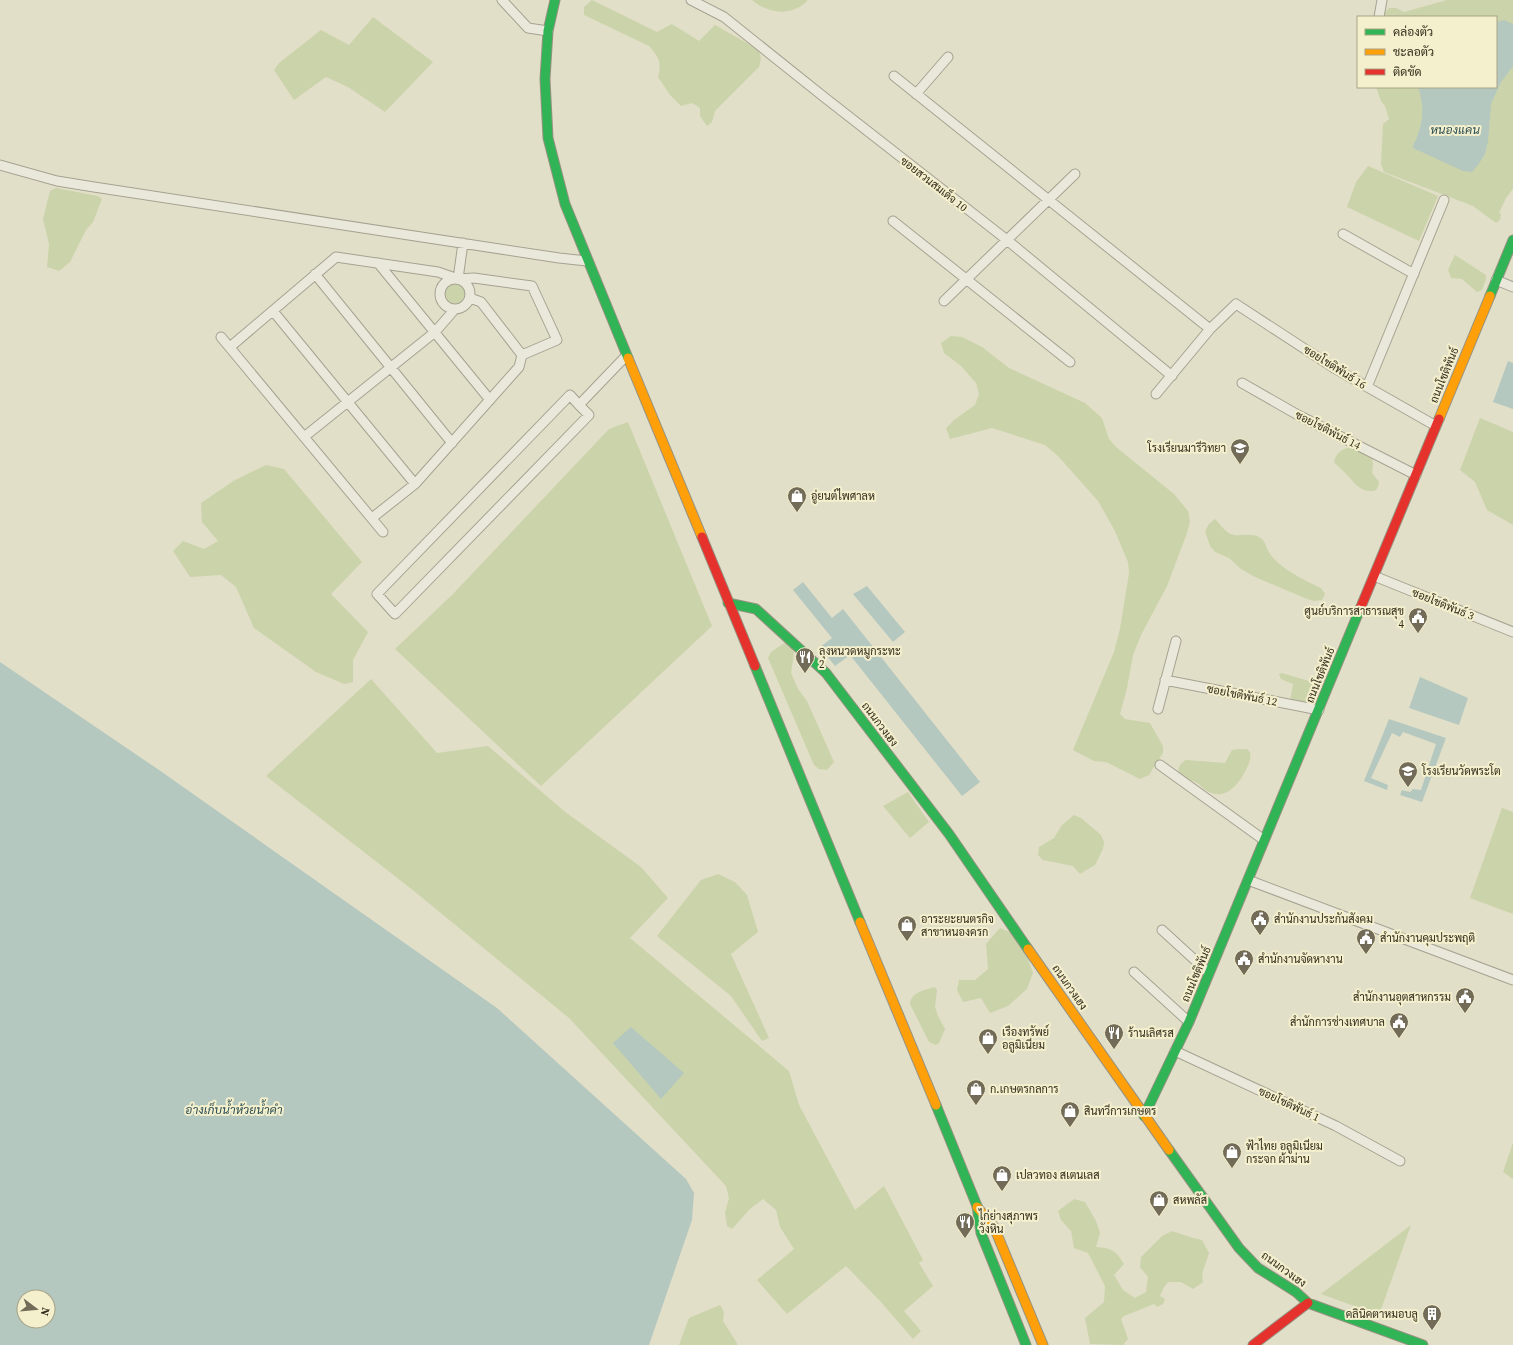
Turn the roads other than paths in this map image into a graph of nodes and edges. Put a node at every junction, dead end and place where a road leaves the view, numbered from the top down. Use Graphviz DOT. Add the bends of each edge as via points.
graph roads {
  1 [pos="502,0"];
  2 [pos="555,0"];
  3 [pos="691,0"];
  4 [pos="1382,0"];
  5 [pos="1379,16"];
  6 [pos="548,31"];
  7 [pos="948,56"];
  8 [pos="894,76"];
  9 [pos="916,94"];
  10 [pos="0,165"];
  11 [pos="1075,174"];
  12 [pos="1048,200"];
  13 [pos="1444,200"];
  14 [pos="893,221"];
  15 [pos="1343,234"];
  16 [pos="1007,240"];
  17 [pos="1513,240"];
  18 [pos="463,243"];
  19 [pos="587,261"];
  20 [pos="378,263"];
  21 [pos="315,274"];
  22 [pos="1414,274"];
  23 [pos="458,279"];
  24 [pos="966,279"];
  25 [pos="1496,280"];
  26 [pos="1513,287"];
  27 [pos="470,298"];
  28 [pos="944,301"];
  29 [pos="455,309"];
  30 [pos="272,311"];
  31 [pos="1210,329"];
  32 [pos="435,332"];
  33 [pos="221,337"];
  34 [pos="230,347"];
  35 [pos="522,355"];
  36 [pos="626,356"];
  37 [pos="1070,362"];
  38 [pos="391,368"];
  39 [pos="1172,376"];
  40 [pos="1242,383"];
  41 [pos="1367,387"];
  42 [pos="1156,394"];
  43 [pos="490,400"];
  44 [pos="348,402"];
  45 [pos="579,405"];
  46 [pos="1436,426"];
  47 [pos="304,437"];
  48 [pos="452,443"];
  49 [pos="1416,475"];
  50 [pos="415,484"];
  51 [pos="372,518"];
  52 [pos="383,532"];
  53 [pos="1374,576"];
  54 [pos="728,603"];
  55 [pos="1513,632"];
  56 [pos="1176,641"];
  57 [pos="1165,680"];
  58 [pos="1158,709"];
  59 [pos="1319,710"];
  60 [pos="1160,765"];
  61 [pos="1264,840"];
  62 [pos="1248,880"];
  63 [pos="1162,930"];
  64 [pos="1134,972"];
  65 [pos="1209,973"];
  66 [pos="1513,980"];
  67 [pos="1189,1022"];
  68 [pos="1175,1051"];
  69 [pos="1144,1116"];
  70 [pos="1400,1161"];
  71 [pos="977,1206"];
  72 [pos="1308,1303"];
  73 [pos="1026,1345"];
  74 [pos="1042,1345"];
  75 [pos="1253,1345"];
  76 [pos="1422,1345"];
  1 -- 6 [label="street" via="528,28"];
  2 -- 6 [label="street"];
  3 -- 16 [label="street, ซอยสวนสมเด็จ 10" via="724,17"];
  4 -- 5 [label="street"];
  6 -- 19 [label="street" via="545,79 548,138 565,204"];
  7 -- 9 [label="street"];
  8 -- 9 [label="street"];
  9 -- 12 [label="street"];
  10 -- 18 [label="street" via="57,181"];
  11 -- 12 [label="street"];
  12 -- 16 [label="street"];
  12 -- 31 [label="street"];
  13 -- 22 [label="street"];
  14 -- 24 [label="street"];
  15 -- 22 [label="street"];
  16 -- 24 [label="street"];
  16 -- 39 [label="street, ซอยสวนสมเด็จ 10"];
  17 -- 25 [label="street, ถนนโชติพันธ์"];
  18 -- 19 [label="street"];
  18 -- 23 [label="street"];
  19 -- 36 [label="street"];
  20 -- 21 [label="street" via="336,256"];
  20 -- 23 [label="street" via="438,272"];
  20 -- 32 [label="street"];
  21 -- 30 [label="street"];
  21 -- 38 [label="street"];
  22 -- 41 [label="street"];
  23 -- 27 [label="street" via="468,286"];
  23 -- 29 [label="street" via="448,280 440,292 442,302"];
  23 -- 35 [label="street" via="474,278 532,286 557,340"];
  24 -- 28 [label="street"];
  24 -- 37 [label="street"];
  25 -- 26 [label="street"];
  25 -- 46 [label="street, ถนนโชติพันธ์"];
  27 -- 29 [label="street" via="464,306"];
  27 -- 35 [label="street" via="481,302"];
  29 -- 32 [label="street"];
  30 -- 34 [label="street"];
  30 -- 44 [label="street"];
  31 -- 39 [label="street"];
  31 -- 41 [label="street, ซอยโชติพันธ์ 16" via="1236,304"];
  32 -- 38 [label="street"];
  32 -- 43 [label="street"];
  33 -- 34 [label="street"];
  34 -- 47 [label="street"];
  35 -- 43 [label="street" via="519,367"];
  36 -- 45 [label="street"];
  36 -- 54 [label="street"];
  38 -- 44 [label="street"];
  38 -- 48 [label="street"];
  39 -- 42 [label="street"];
  40 -- 49 [label="street, ซอยโชติพันธ์ 14" via="1298,415"];
  41 -- 46 [label="street, ซอยโชติพันธ์ 16"];
  43 -- 48 [label="street"];
  44 -- 47 [label="street"];
  44 -- 50 [label="street"];
  45 -- 45 [label="street" via="589,415 395,614 377,594 570,395"];
  46 -- 49 [label="street, ถนนโชติพันธ์"];
  47 -- 51 [label="street"];
  48 -- 50 [label="street"];
  49 -- 53 [label="street, ถนนโชติพันธ์"];
  50 -- 51 [label="street"];
  51 -- 52 [label="street"];
  53 -- 55 [label="street, ซอยโชติพันธ์ 3"];
  53 -- 59 [label="street, ถนนโชติพันธ์"];
  54 -- 69 [label="street, ถนนกวงเฮง" via="756,608 826,673 949,834"];
  54 -- 71 [label="street"];
  56 -- 57 [label="street"];
  57 -- 58 [label="street"];
  57 -- 59 [label="street, ซอยโชติพันธ์ 12"];
  59 -- 61 [label="street, ถนนโชติพันธ์"];
  60 -- 61 [label="street"];
  61 -- 62 [label="street, ถนนโชติพันธ์"];
  62 -- 65 [label="street, ถนนโชติพันธ์"];
  62 -- 66 [label="street"];
  63 -- 65 [label="street"];
  64 -- 67 [label="street"];
  65 -- 67 [label="street, ถนนโชติพันธ์"];
  67 -- 68 [label="street, ถนนโชติพันธ์"];
  68 -- 69 [label="street, ถนนโชติพันธ์"];
  68 -- 70 [label="street, ซอยโชติพันธ์ 1" via="1336,1126"];
  69 -- 72 [label="street, ถนนกวงเฮง" via="1239,1248 1258,1268 1296,1292"];
  71 -- 73 [label="street" via="981,1233"];
  71 -- 74 [label="street" via="994,1227"];
  72 -- 75 [label="street"];
  72 -- 76 [label="street, ถนนกวงเฮง"];
}
